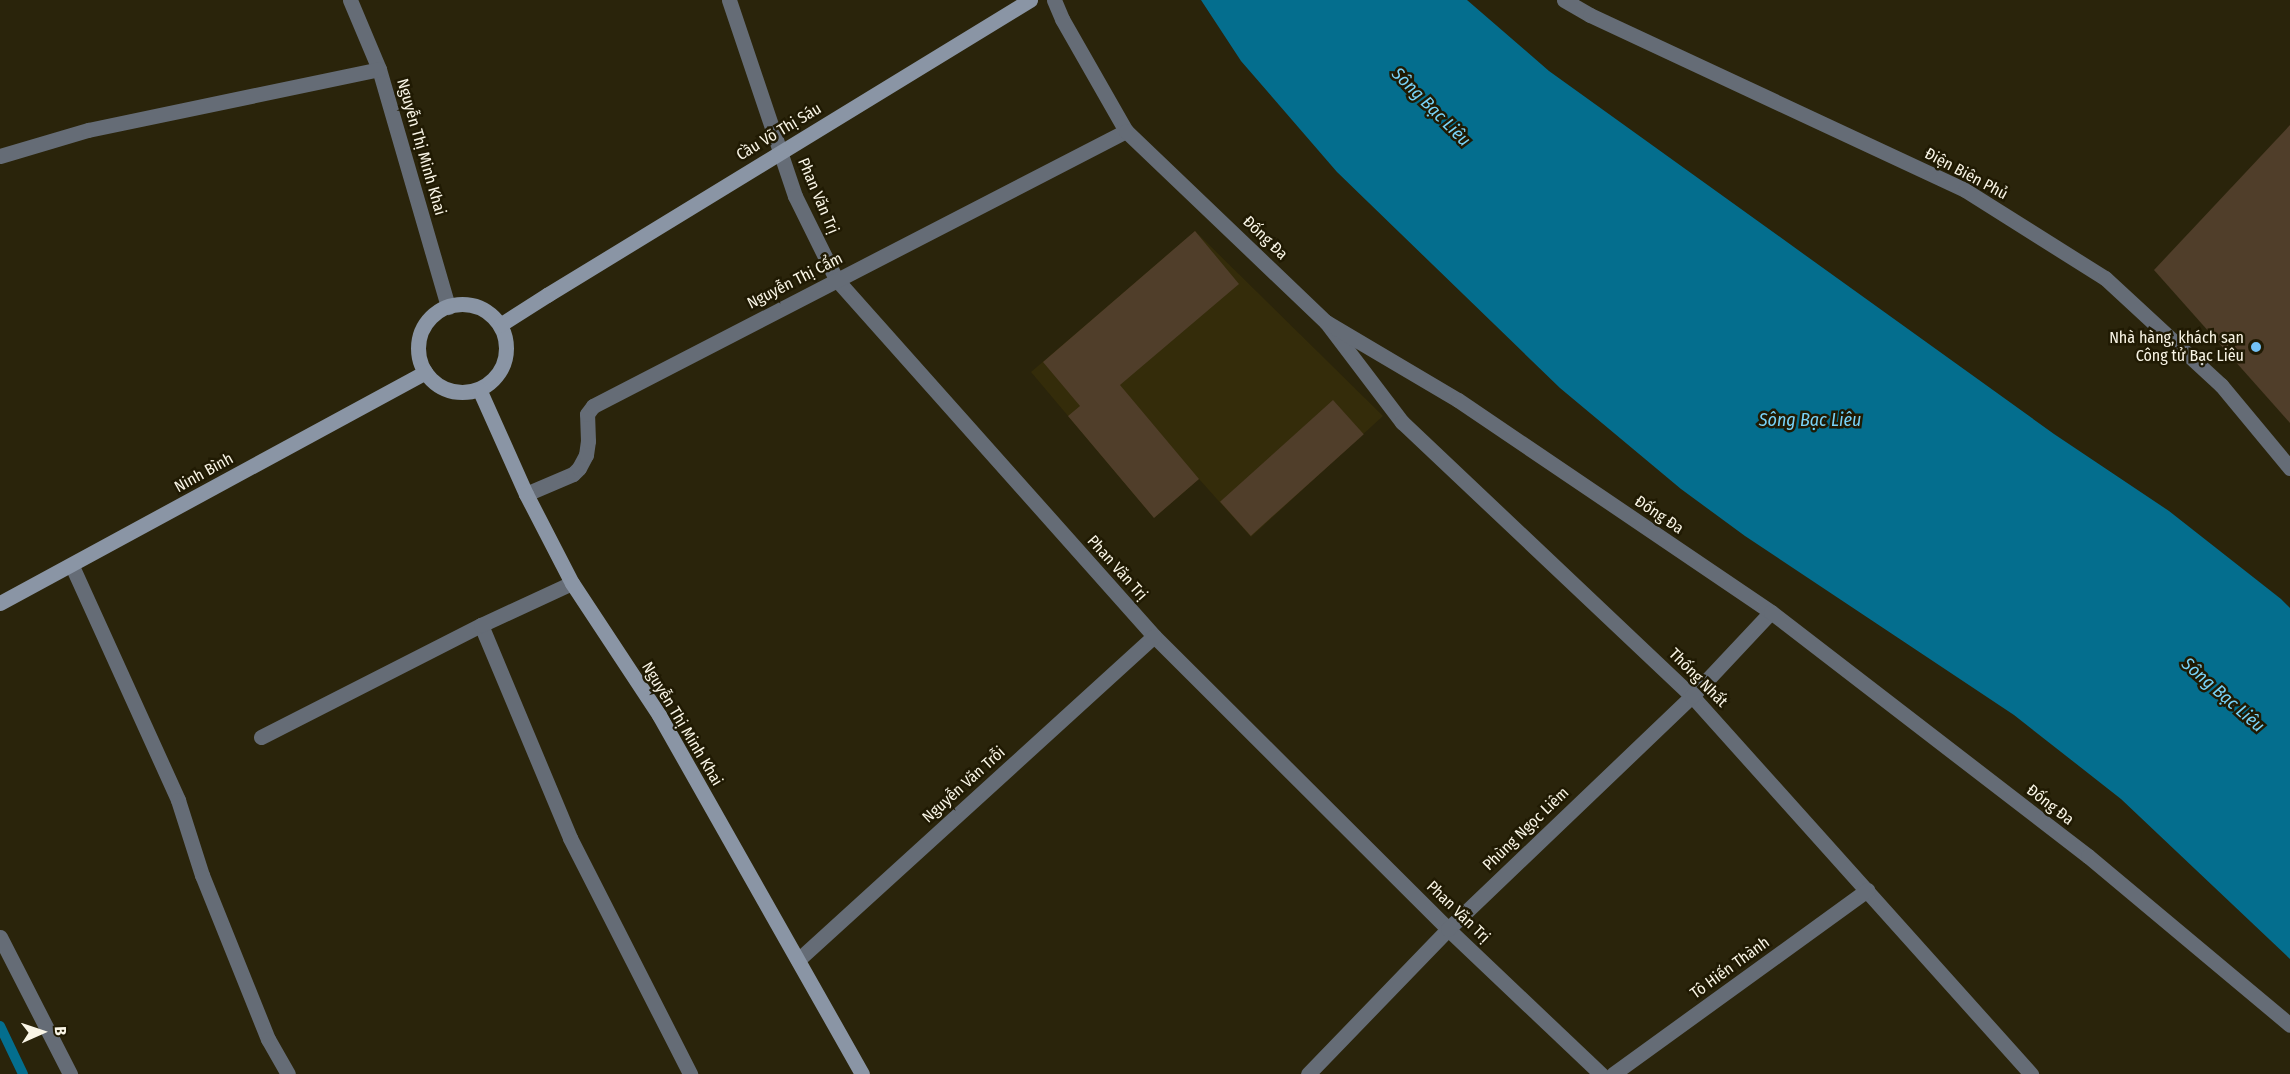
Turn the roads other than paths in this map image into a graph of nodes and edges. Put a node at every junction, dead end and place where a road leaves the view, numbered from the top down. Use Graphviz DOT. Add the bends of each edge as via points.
graph roads {
  1 [pos="350,0"];
  2 [pos="729,0"];
  3 [pos="1030,0"];
  4 [pos="1054,0"];
  5 [pos="1564,0"];
  6 [pos="379,69"];
  7 [pos="1126,131"];
  8 [pos="0,156"];
  9 [pos="836,279"];
  10 [pos="448,307"];
  11 [pos="1326,322"];
  12 [pos="500,325"];
  13 [pos="425,372"];
  14 [pos="478,389"];
  15 [pos="2290,468"];
  16 [pos="526,494"];
  17 [pos="72,567"];
  18 [pos="572,584"];
  19 [pos="0,603"];
  20 [pos="1771,612"];
  21 [pos="481,625"];
  22 [pos="1154,636"];
  23 [pos="1692,696"];
  24 [pos="261,737"];
  25 [pos="1867,890"];
  26 [pos="1448,929"];
  27 [pos="0,937"];
  28 [pos="798,960"];
  29 [pos="2290,1025"];
  30 [pos="70,1074"];
  31 [pos="288,1074"];
  32 [pos="690,1074"];
  33 [pos="862,1074"];
  34 [pos="1308,1074"];
  35 [pos="1601,1074"];
  36 [pos="1614,1074"];
  37 [pos="2031,1074"];
  1 -- 6 [label="street, Nguyễn Thị Minh Khai"];
  2 -- 9 [label="street, Phan Văn Trị" via="795,196"];
  3 -- 12 [label="main road, Cầu Võ Thị Sáu, bridge"];
  4 -- 7 [label="street, Đống Đa"];
  5 -- 15 [label="street, Điện Biên Phủ" via="1965,190 2105,278 2222,385"];
  6 -- 8 [label="street" via="88,130"];
  6 -- 10 [label="street, Nguyễn Thị Minh Khai"];
  7 -- 9 [label="street, Nguyễn Thị Cẩm"];
  7 -- 11 [label="street, Đống Đa"];
  9 -- 16 [label="street, Nguyễn Thị Cẩm" via="593,406 587,414 586,455 579,468"];
  9 -- 22 [label="street, Phan Văn Trị"];
  10 -- 12 [label="main road" via="479,307"];
  10 -- 13 [label="main road" via="428,320 421,332 419,359"];
  11 -- 20 [label="street, Đống Đa" via="1458,400"];
  11 -- 23 [label="street, Thống Nhất" via="1402,422"];
  12 -- 14 [label="main road" via="505,355 491,381"];
  13 -- 14 [label="main road" via="448,391"];
  13 -- 17 [label="main road, Ninh Bình"];
  14 -- 16 [label="main road, Nguyễn Thị Minh Khai"];
  16 -- 18 [label="main road, Nguyễn Thị Minh Khai"];
  17 -- 19 [label="main road, Ninh Bình"];
  17 -- 31 [label="street" via="178,800 202,875 268,1039"];
  18 -- 21 [label="street"];
  18 -- 28 [label="main road, Nguyễn Thị Minh Khai" via="659,715"];
  20 -- 23 [label="street, Phùng Ngọc Liêm"];
  20 -- 29 [label="street, Đống Đa" via="2088,856"];
  21 -- 24 [label="street"];
  21 -- 32 [label="street" via="570,838"];
  22 -- 26 [label="street, Phan Văn Trị"];
  22 -- 28 [label="street, Nguyễn Văn Trỗi"];
  23 -- 25 [label="street, Thống Nhất"];
  23 -- 26 [label="street, Phùng Ngọc Liêm"];
  25 -- 36 [label="street, Tô Hiến Thành"];
  25 -- 37 [label="street, Thống Nhất"];
  26 -- 34 [label="street, Phùng Ngọc Liêm"];
  26 -- 35 [label="street, Phan Văn Trị"];
  27 -- 30 [label="street"];
  28 -- 33 [label="main road, Nguyễn Thị Minh Khai"];
}
